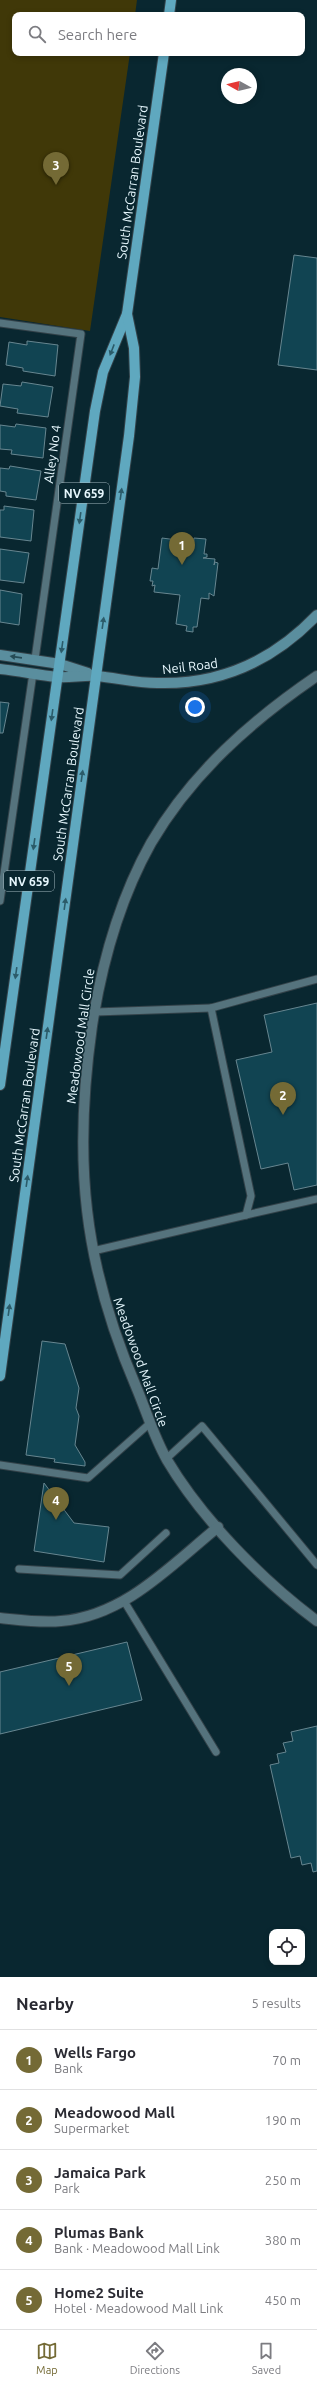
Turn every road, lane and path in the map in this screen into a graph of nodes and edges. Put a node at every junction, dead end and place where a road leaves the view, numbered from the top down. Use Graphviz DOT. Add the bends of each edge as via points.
graph roads {
  1 [pos="171,0"];
  2 [pos="169,12"];
  3 [pos="164,56"];
  4 [pos="127,314"];
  5 [pos="0,323"];
  6 [pos="317,615"];
  7 [pos="0,655"];
  8 [pos="35,659"];
  9 [pos="60,664"];
  10 [pos="0,669"];
  11 [pos="33,673"];
  12 [pos="96,676"];
  13 [pos="317,676"];
  14 [pos="58,677"];
  15 [pos="0,901"];
  16 [pos="317,979"];
  17 [pos="211,1008"];
  18 [pos="94,1012"];
  19 [pos="0,1085"];
  20 [pos="317,1199"];
  21 [pos="246,1215"];
  22 [pos="93,1251"];
  23 [pos="0,1376"];
  24 [pos="149,1424"];
  25 [pos="166,1459"];
  26 [pos="0,1465"];
  27 [pos="218,1527"];
  28 [pos="166,1533"];
  29 [pos="317,1565"];
  30 [pos="19,1569"];
  31 [pos="124,1601"];
  32 [pos="0,1618"];
  33 [pos="317,1621"];
  34 [pos="216,1752"];
  1 -- 2 [label="main road"];
  3 -- 4 [label="main road, South McCarran Boulevard / NV 659"];
  4 -- 9 [label="main road, South McCarran Boulevard / NV 659, one-way" via="103,372 95,411"];
  12 -- 4 [label="main road, South McCarran Boulevard / NV 659, one-way" via="135,377 134,348"];
  5 -- 8 [label="lane, Alley No 4" via="82,334"];
  6 -- 12 [label="street, Neil Road" via="299,634 276,651 229,674 182,683 156,683"];
  8 -- 7 [label="street, Neil Road, one-way"];
  8 -- 9 [label="street, Neil Road"];
  9 -- 12 [label="street, Neil Road"];
  9 -- 14 [label="main road, South McCarran Boulevard / NV 659"];
  10 -- 11 [label="street, Neil Road"];
  11 -- 14 [label="street, Neil Road"];
  11 -- 15 [label="lane"];
  12 -- 14 [label="street, Neil Road"];
  23 -- 12 [label="main road, South McCarran Boulevard / NV 659, one-way"];
  13 -- 18 [label="street, Meadowood Mall Circle" via="257,719 227,746 172,810 151,844 118,914 106,953"];
  14 -- 19 [label="main road, South McCarran Boulevard / NV 659, one-way"];
  16 -- 17 [label="lane"];
  17 -- 18 [label="lane"];
  17 -- 21 [label="lane" via="251,1196"];
  18 -- 22 [label="street, Meadowood Mall Circle" via="82,1120 86,1205"];
  20 -- 21 [label="lane"];
  21 -- 22 [label="lane"];
  22 -- 24 [label="street, Meadowood Mall Circle" via="115,1336"];
  24 -- 25 [label="street, Meadowood Mall Circle"];
  24 -- 26 [label="lane" via="88,1478"];
  25 -- 27 [label="street, Meadowood Mall Circle" via="195,1501"];
  25 -- 29 [label="lane" via="202,1426"];
  27 -- 31 [label="street"];
  27 -- 33 [label="street, Meadowood Mall Circle" via="273,1586"];
  28 -- 30 [label="lane" via="120,1575"];
  31 -- 32 [label="street" via="84,1617 62,1621"];
  31 -- 34 [label="lane"];
}
